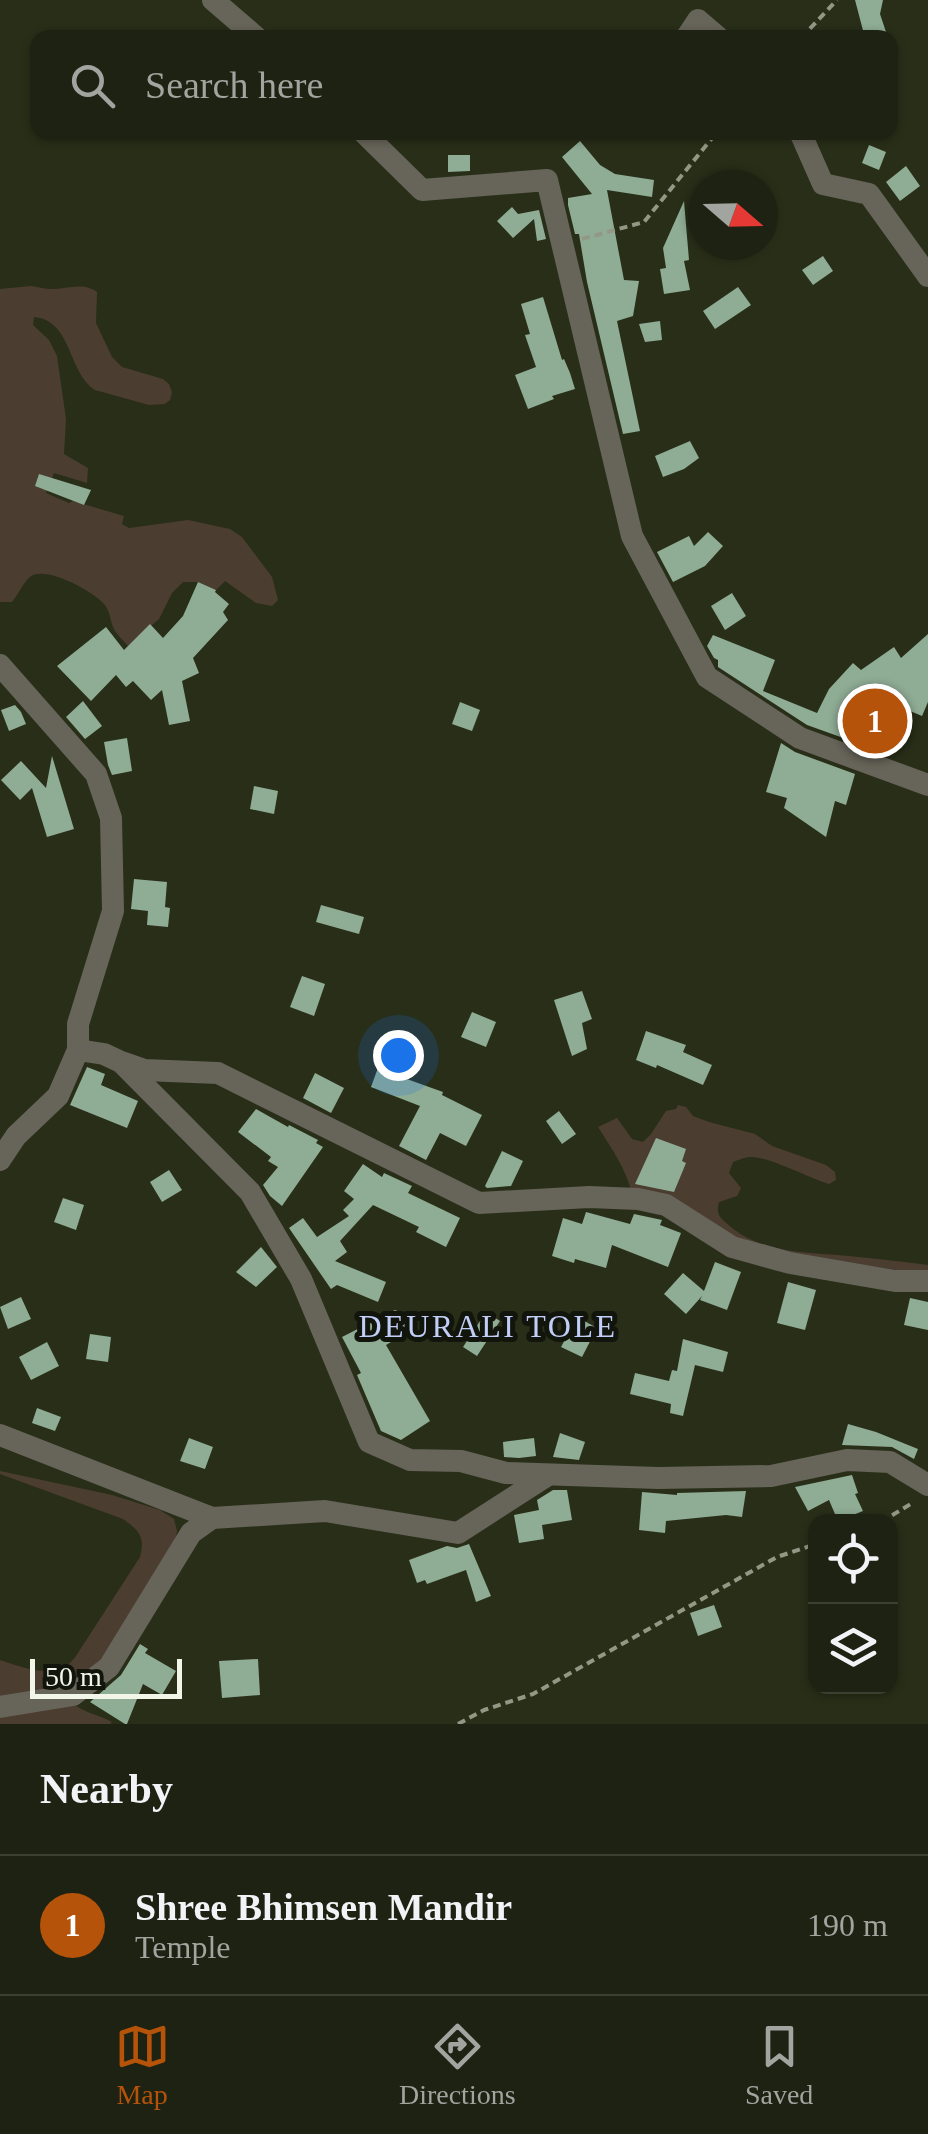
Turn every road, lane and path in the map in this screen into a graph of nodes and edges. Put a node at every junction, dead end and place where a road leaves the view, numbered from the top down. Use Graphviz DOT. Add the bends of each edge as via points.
graph roads {
  1 [pos="213,0"];
  2 [pos="836,0"];
  3 [pos="247,30"];
  4 [pos="691,30"];
  5 [pos="710,30"];
  6 [pos="809,30"];
  7 [pos="372,140"];
  8 [pos="711,140"];
  9 [pos="804,140"];
  10 [pos="563,244"];
  11 [pos="928,276"];
  12 [pos="0,665"];
  13 [pos="928,784"];
  14 [pos="78,1050"];
  15 [pos="121,1062"];
  16 [pos="0,1160"];
  17 [pos="928,1281"];
  18 [pos="0,1436"];
  19 [pos="548,1475"];
  20 [pos="926,1483"];
  21 [pos="894,1514"];
  22 [pos="212,1518"];
  23 [pos="808,1547"];
  24 [pos="0,1706"];
  25 [pos="458,1724"];
  1 -- 3 [label="street"];
  2 -- 6 [label="path"];
  4 -- 5 [label="street" via="698,20"];
  7 -- 10 [label="street" via="422,190 547,180"];
  8 -- 10 [label="path" via="644,222"];
  9 -- 11 [label="street" via="823,184 869,194"];
  10 -- 13 [label="street" via="632,536 707,677 800,738"];
  12 -- 14 [label="street" via="96,774 111,818 113,911 78,1024"];
  14 -- 15 [label="street"];
  14 -- 16 [label="street" via="58,1096"];
  15 -- 17 [label="street" via="144,1070 218,1073 480,1203 638,1200 666,1206 732,1247 790,1263"];
  15 -- 19 [label="street" via="250,1192 301,1279 368,1442 410,1460"];
  18 -- 22 [label="street"];
  19 -- 20 [label="street" via="770,1476 847,1460 890,1462"];
  19 -- 22 [label="street" via="458,1533 325,1511"];
  20 -- 21 [label="path" via="921,1498"];
  22 -- 24 [label="street" via="192,1533 108,1667 73,1695"];
  23 -- 25 [label="path" via="777,1557 532,1694"];
}
